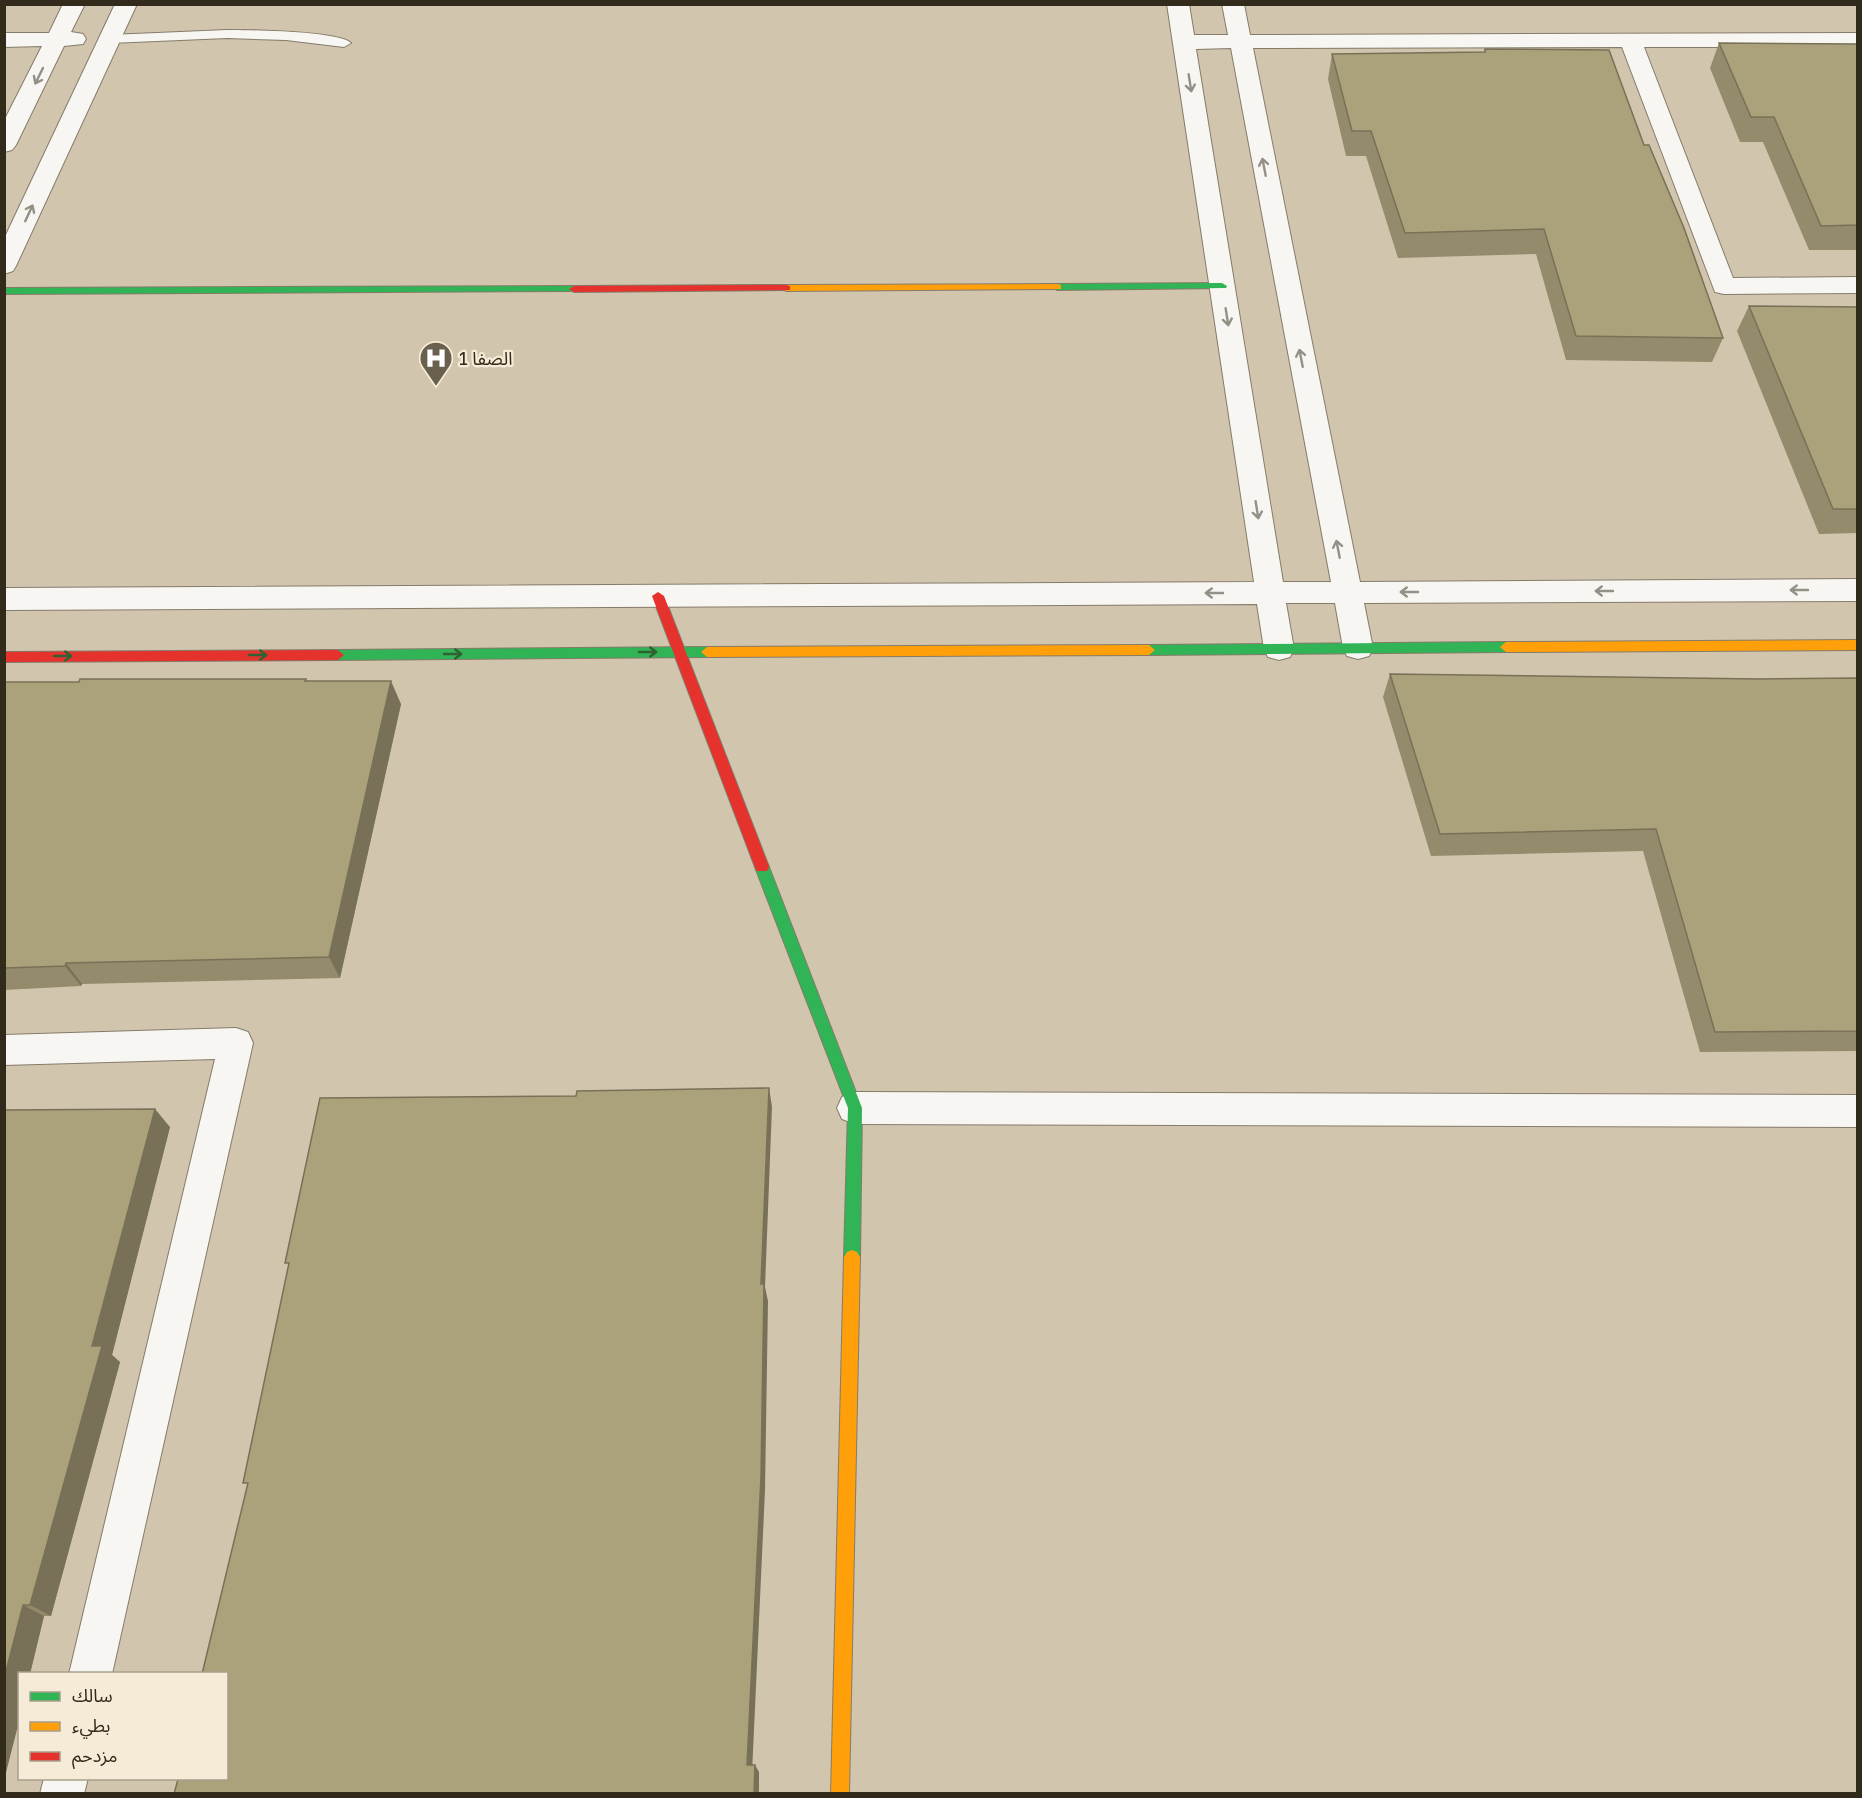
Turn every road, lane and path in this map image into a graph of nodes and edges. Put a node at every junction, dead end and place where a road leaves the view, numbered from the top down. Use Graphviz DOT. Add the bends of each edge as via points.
graph roads {
  1 [pos="74,4"];
  2 [pos="126,4"];
  3 [pos="1178,4"];
  4 [pos="1233,4"];
  5 [pos="110,39"];
  6 [pos="4,40"];
  7 [pos="57,40"];
  8 [pos="1630,40"];
  9 [pos="1857,40"];
  10 [pos="1184,42"];
  11 [pos="1240,42"];
  12 [pos="344,43"];
  13 [pos="4,145"];
  14 [pos="4,266"];
  15 [pos="1857,285"];
  16 [pos="1222,286"];
  17 [pos="4,291"];
  18 [pos="1857,590"];
  19 [pos="1270,592"];
  20 [pos="1347,592"];
  21 [pos="658,596"];
  22 [pos="4,599"];
  23 [pos="1857,645"];
  24 [pos="1358,648"];
  25 [pos="1279,649"];
  26 [pos="680,652"];
  27 [pos="4,657"];
  28 [pos="4,1050"];
  29 [pos="855,1108"];
  30 [pos="1857,1111"];
  31 [pos="90,1672"];
  32 [pos="840,1794"];
  1 -- 7 [label="street"];
  2 -- 5 [label="street"];
  3 -- 10 [label="street"];
  4 -- 11 [label="street"];
  5 -- 7 [label="street"];
  5 -- 12 [label="lane" via="201,33 309,37"];
  14 -- 5 [label="street, one-way"];
  6 -- 7 [label="street"];
  7 -- 13 [label="street, one-way"];
  8 -- 9 [label="street"];
  8 -- 11 [label="street"];
  8 -- 15 [label="street" via="1724,286"];
  10 -- 11 [label="street"];
  10 -- 16 [label="street, one-way"];
  20 -- 11 [label="street, one-way"];
  16 -- 17 [label="street"];
  16 -- 19 [label="street, one-way"];
  18 -- 20 [label="street, one-way"];
  19 -- 20 [label="street"];
  19 -- 21 [label="street, one-way"];
  19 -- 25 [label="street"];
  20 -- 24 [label="street"];
  21 -- 22 [label="street"];
  21 -- 26 [label="street"];
  23 -- 24 [label="street"];
  24 -- 25 [label="street"];
  25 -- 26 [label="street"];
  27 -- 26 [label="street, one-way"];
  26 -- 29 [label="street"];
  28 -- 31 [label="street" via="236,1043"];
  29 -- 30 [label="street"];
  29 -- 32 [label="street"];
}
